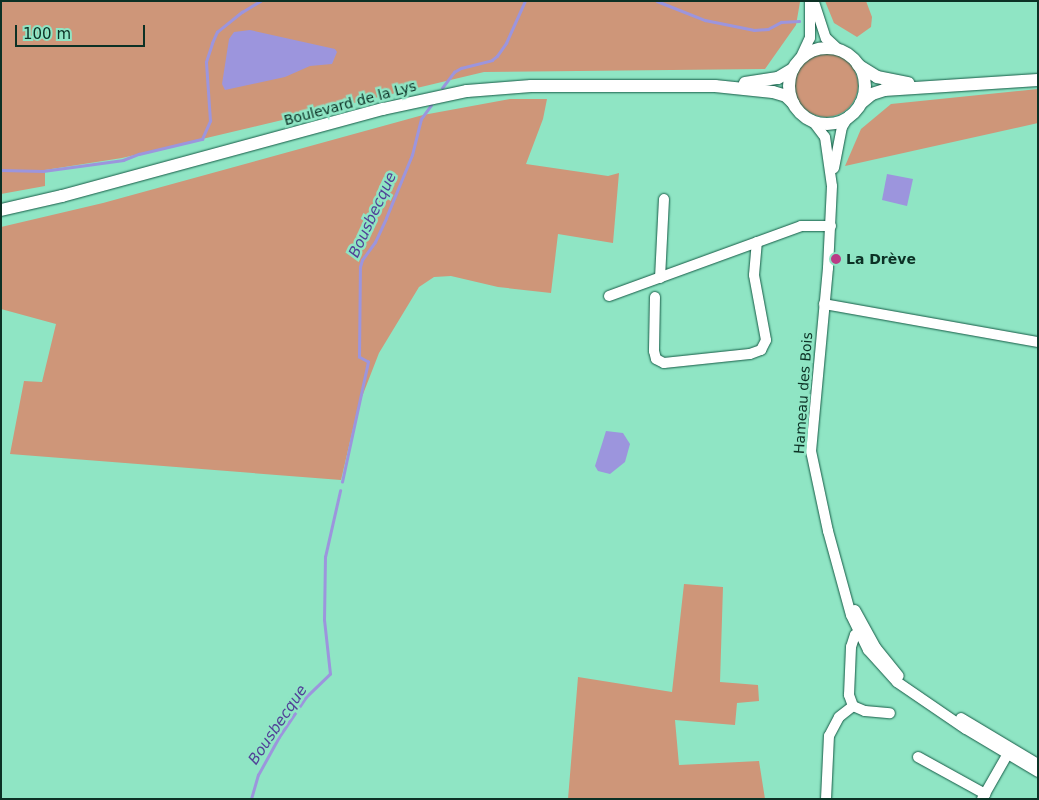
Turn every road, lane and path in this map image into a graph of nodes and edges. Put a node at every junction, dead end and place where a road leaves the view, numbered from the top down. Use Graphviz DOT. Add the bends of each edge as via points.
graph roads {
  1 [pos="810,1"];
  2 [pos="814,1"];
  3 [pos="839,50"];
  4 [pos="796,64"];
  5 [pos="858,65"];
  6 [pos="1038,80"];
  7 [pos="951,85"];
  8 [pos="715,86"];
  9 [pos="793,103"];
  10 [pos="859,105"];
  11 [pos="849,116"];
  12 [pos="812,120"];
  13 [pos="832,186"];
  14 [pos="664,199"];
  15 [pos="1,210"];
  16 [pos="831,226"];
  17 [pos="757,242"];
  18 [pos="660,278"];
  19 [pos="610,296"];
  20 [pos="655,297"];
  21 [pos="824,304"];
  22 [pos="1038,342"];
  23 [pos="862,631"];
  24 [pos="853,706"];
  25 [pos="890,713"];
  26 [pos="1009,751"];
  27 [pos="918,757"];
  28 [pos="1038,764"];
  29 [pos="1038,772"];
  30 [pos="983,796"];
  31 [pos="826,799"];
  1 -- 4 [label="street" via="810,38"];
  2 -- 3 [label="street" via="826,38"];
  3 -- 4 [label="main road" via="821,48 808,53"];
  3 -- 5 [label="main road"];
  4 -- 8 [label="main road, Boulevard de la Lys" via="784,76 771,80"];
  4 -- 9 [label="main road" via="789,86"];
  5 -- 7 [label="main road" via="883,79"];
  5 -- 10 [label="main road" via="864,82"];
  6 -- 7 [label="main road"];
  7 -- 10 [label="main road" via="880,91"];
  8 -- 9 [label="main road, Boulevard de la Lys" via="773,92 786,96"];
  8 -- 15 [label="main road, Boulevard de la Lys" via="520,86 436,97"];
  9 -- 12 [label="main road"];
  10 -- 11 [label="main road"];
  11 -- 12 [label="main road" via="833,123"];
  11 -- 13 [label="street, Hameau des Bois" via="840,135"];
  12 -- 13 [label="street, Hameau des Bois" via="825,137"];
  13 -- 16 [label="street, Hameau des Bois"];
  14 -- 18 [label="street"];
  16 -- 17 [label="street" via="800,226"];
  16 -- 21 [label="street, Hameau des Bois"];
  17 -- 18 [label="street"];
  17 -- 20 [label="street" via="754,275 766,340 762,350 664,363 656,359 654,351"];
  18 -- 19 [label="street"];
  21 -- 22 [label="street"];
  21 -- 23 [label="street, Hameau des Bois" via="811,451 828,531 847,598"];
  23 -- 24 [label="street" via="854,638 852,647 849,695"];
  23 -- 26 [label="street, Hameau des Bois" via="915,694"];
  24 -- 25 [label="street" via="865,712"];
  24 -- 31 [label="street" via="839,717 829,736"];
  26 -- 28 [label="street, Hameau des Bois"];
  26 -- 29 [label="street, Hameau des Bois"];
  26 -- 30 [label="street"];
  27 -- 30 [label="street"];
}
